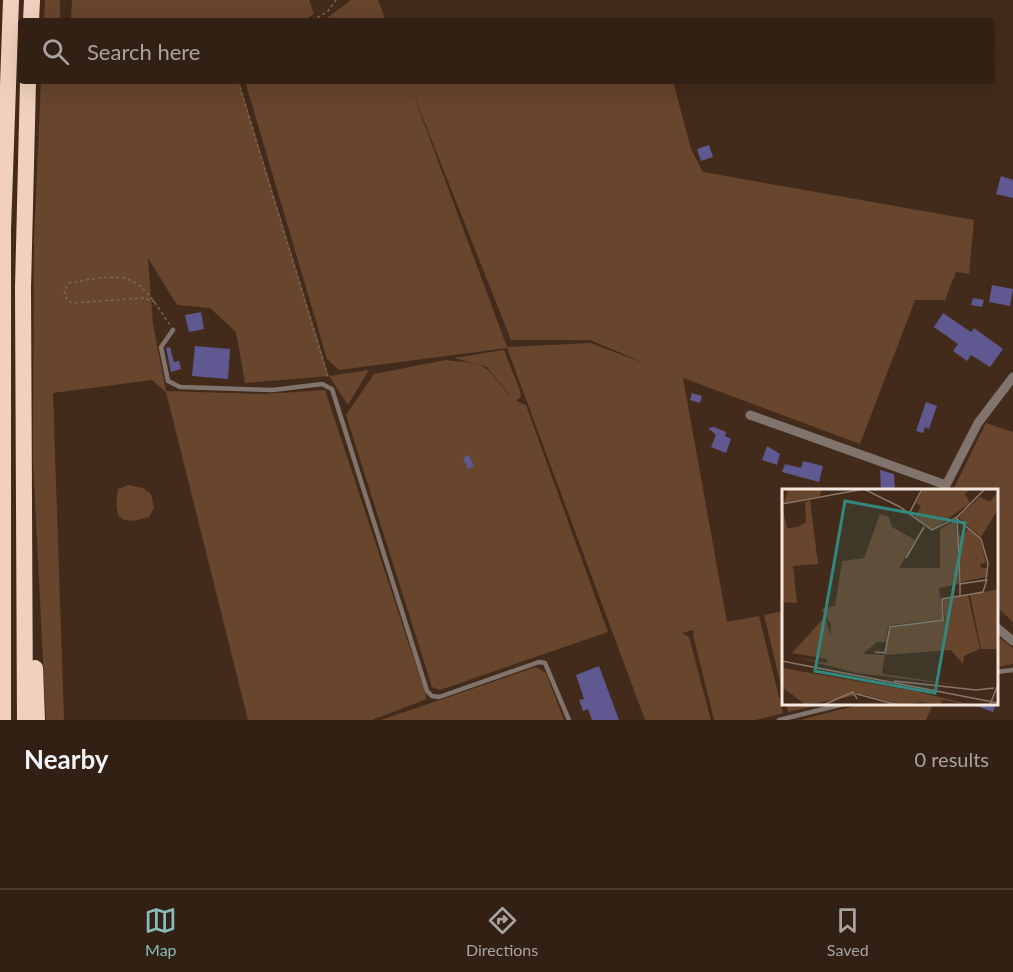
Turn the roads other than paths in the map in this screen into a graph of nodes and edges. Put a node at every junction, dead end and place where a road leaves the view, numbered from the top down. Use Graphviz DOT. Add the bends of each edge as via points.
graph roads {
  1 [pos="11,0"];
  2 [pos="32,0"];
  3 [pos="31,18"];
  4 [pos="28,84"];
  5 [pos="172,330"];
  6 [pos="1013,377"];
  7 [pos="1010,387"];
  8 [pos="750,415"];
  9 [pos="3,435"];
  10 [pos="24,436"];
  11 [pos="0,472"];
  12 [pos="945,488"];
  13 [pos="998,629"];
  14 [pos="1013,641"];
  15 [pos="1013,670"];
  16 [pos="998,672"];
  17 [pos="840,705"];
  18 [pos="3,720"];
  19 [pos="24,720"];
  20 [pos="38,720"];
  21 [pos="569,720"];
  22 [pos="779,720"];
  1 -- 9 [label="highway" via="3,230"];
  2 -- 3 [label="highway"];
  4 -- 10 [label="highway"];
  5 -- 21 [label="lane" via="161,347 168,381 180,387 273,390 322,384 332,389 427,691 432,696 545,663"];
  6 -- 7 [label="street"];
  7 -- 12 [label="street" via="978,423"];
  8 -- 12 [label="street"];
  9 -- 11 [label="highway"];
  9 -- 18 [label="highway"];
  10 -- 19 [label="highway"];
  10 -- 20 [label="highway" via="32,522"];
  13 -- 14 [label="street"];
  15 -- 16 [label="lane"];
  17 -- 22 [label="lane"];
}
